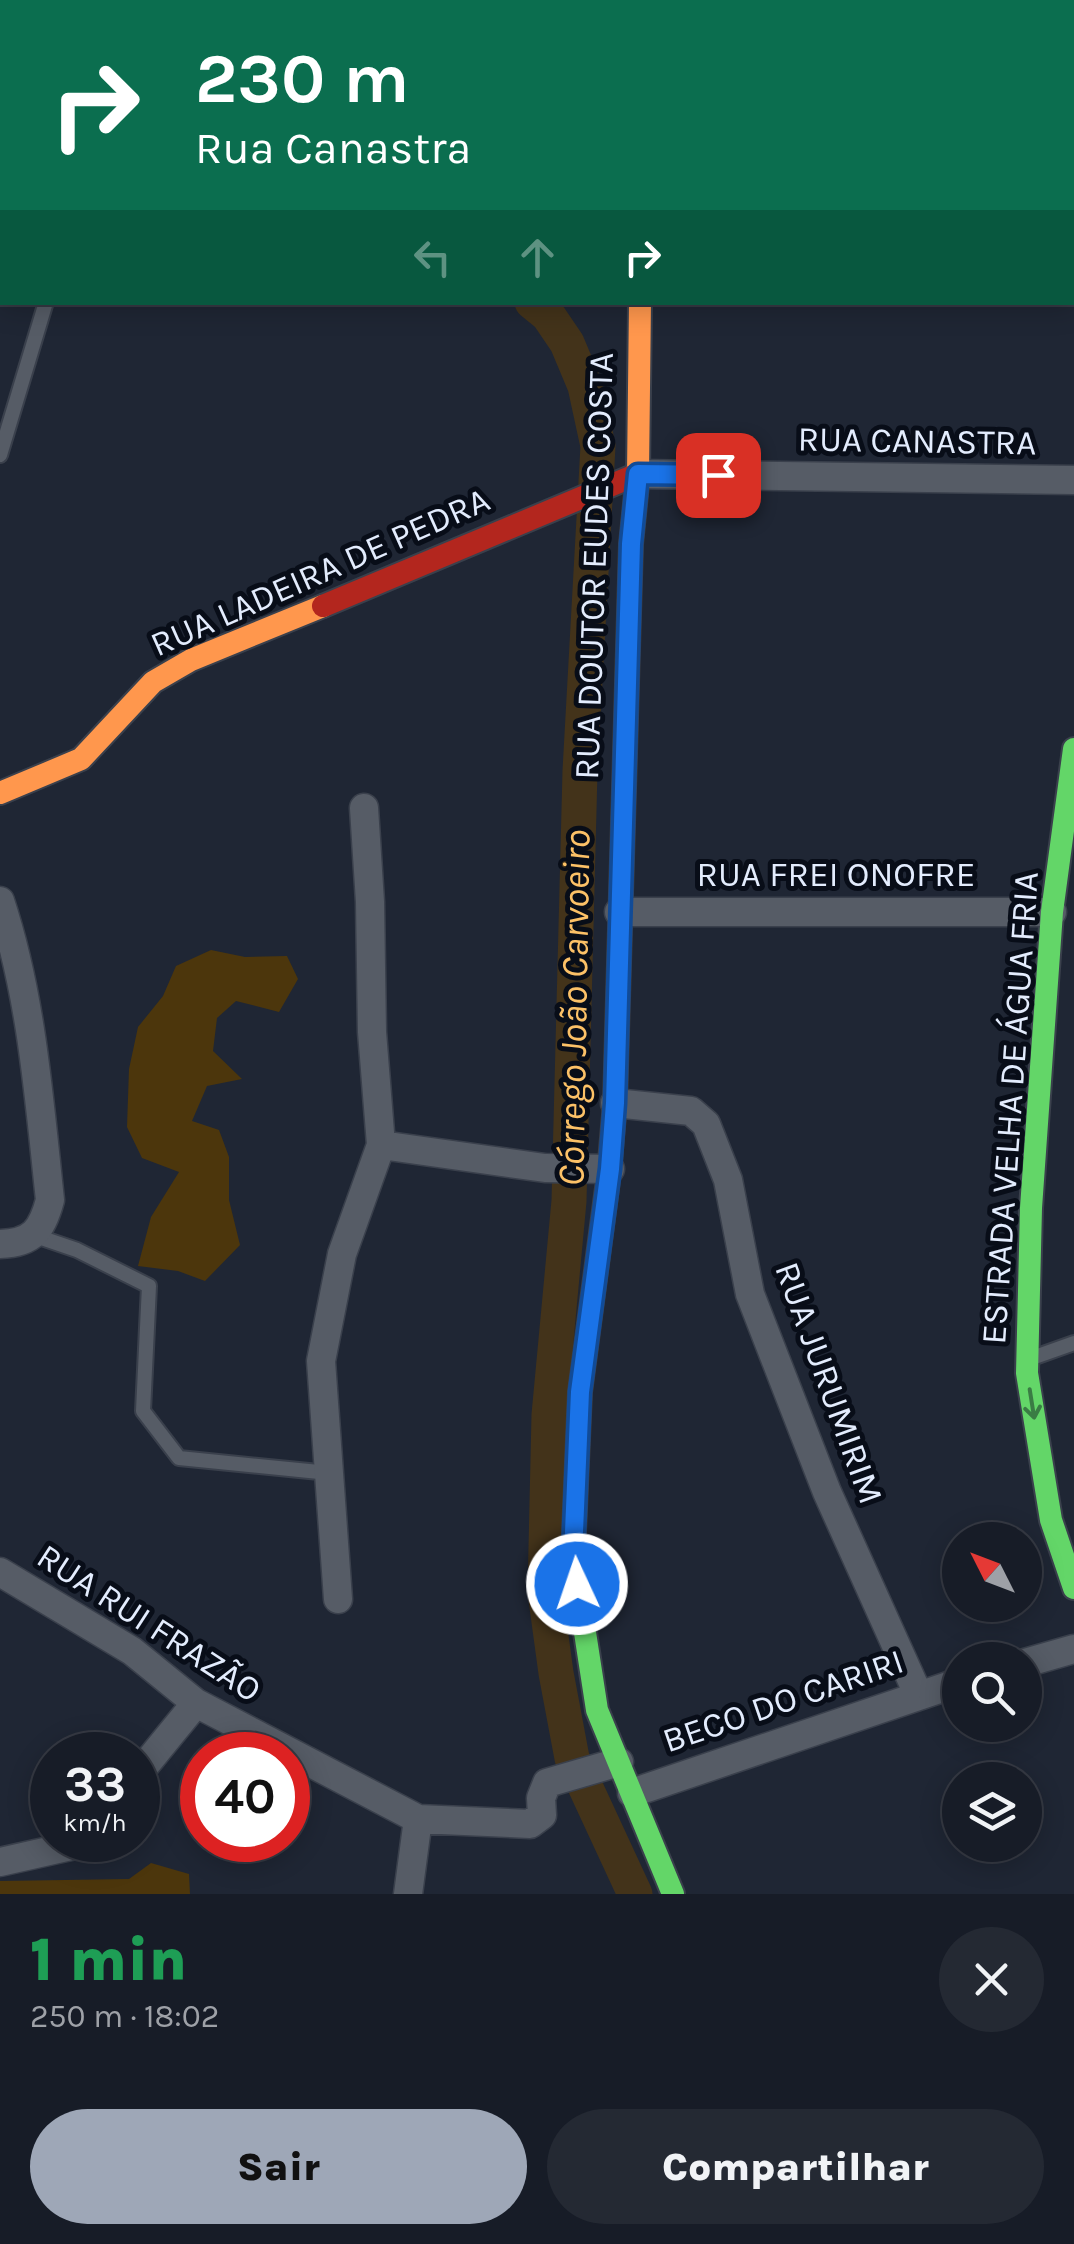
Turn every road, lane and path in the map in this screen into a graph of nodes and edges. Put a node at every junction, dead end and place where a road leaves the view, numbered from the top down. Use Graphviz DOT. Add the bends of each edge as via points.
graph roads {
  1 [pos="45,305"];
  2 [pos="640,305"];
  3 [pos="0,455"];
  4 [pos="627,478"];
  5 [pos="1074,480"];
  6 [pos="1074,749"];
  7 [pos="0,793"];
  8 [pos="364,808"];
  9 [pos="0,900"];
  10 [pos="619,912"];
  11 [pos="1052,912"];
  12 [pos="615,1103"];
  13 [pos="381,1145"];
  14 [pos="600,1168"];
  15 [pos="33,1235"];
  16 [pos="0,1244"];
  17 [pos="1074,1343"];
  18 [pos="1028,1359"];
  19 [pos="329,1473"];
  20 [pos="0,1572"];
  21 [pos="1074,1588"];
  22 [pos="338,1599"];
  23 [pos="1074,1650"];
  24 [pos="1042,1659"];
  25 [pos="942,1687"];
  26 [pos="918,1694"];
  27 [pos="196,1703"];
  28 [pos="160,1747"];
  29 [pos="619,1762"];
  30 [pos="632,1793"];
  31 [pos="418,1819"];
  32 [pos="30,1855"];
  33 [pos="0,1862"];
  34 [pos="408,1894"];
  35 [pos="672,1894"];
  1 -- 3 [label="lane"];
  2 -- 4 [label="street, RUA DOUTOR EUDES COSTA"];
  4 -- 5 [label="street, RUA CANASTRA"];
  4 -- 7 [label="street, RUA LADEIRA DE PEDRA" via="191,660 153,682 81,759"];
  4 -- 10 [label="street, RUA DOUTOR EUDES COSTA" via="631,544"];
  6 -- 11 [label="street, ESTRADA VELHA DE ÁGUA FRIA"];
  8 -- 13 [label="street"];
  9 -- 15 [label="street" via="32,1030 50,1200"];
  10 -- 11 [label="street, RUA FREI ONOFRE"];
  10 -- 12 [label="street, RUA DOUTOR EUDES COSTA"];
  11 -- 18 [label="street, ESTRADA VELHA DE ÁGUA FRIA" via="1030,1208"];
  12 -- 14 [label="street, RUA DOUTOR EUDES COSTA"];
  12 -- 26 [label="street, RUA JURUMIRIM" via="691,1111 706,1124 728,1180 750,1294 827,1492"];
  13 -- 14 [label="street" via="546,1168"];
  13 -- 19 [label="street" via="342,1254 321,1361"];
  14 -- 29 [label="street, RUA DOUTOR EUDES COSTA" via="573,1555 597,1710"];
  15 -- 16 [label="street"];
  15 -- 19 [label="lane" via="148,1286 143,1412 179,1458"];
  17 -- 18 [label="lane"];
  18 -- 21 [label="street, ESTRADA VELHA DE ÁGUA FRIA, one-way" via="1051,1520"];
  19 -- 22 [label="street"];
  20 -- 27 [label="street, RUA RUI FRAZÃO" via="132,1650"];
  23 -- 24 [label="street"];
  25 -- 26 [label="street, BECO DO CARIRI"];
  26 -- 30 [label="street, BECO DO CARIRI"];
  27 -- 28 [label="street"];
  27 -- 31 [label="street, RUA RUI FRAZÃO"];
  29 -- 30 [label="street, RUA DOUTOR EUDES COSTA"];
  29 -- 31 [label="street" via="553,1780 543,1788 542,1816 530,1824"];
  30 -- 35 [label="street, RUA DOUTOR EUDES COSTA"];
  31 -- 34 [label="street"];
  32 -- 33 [label="street"];
}
